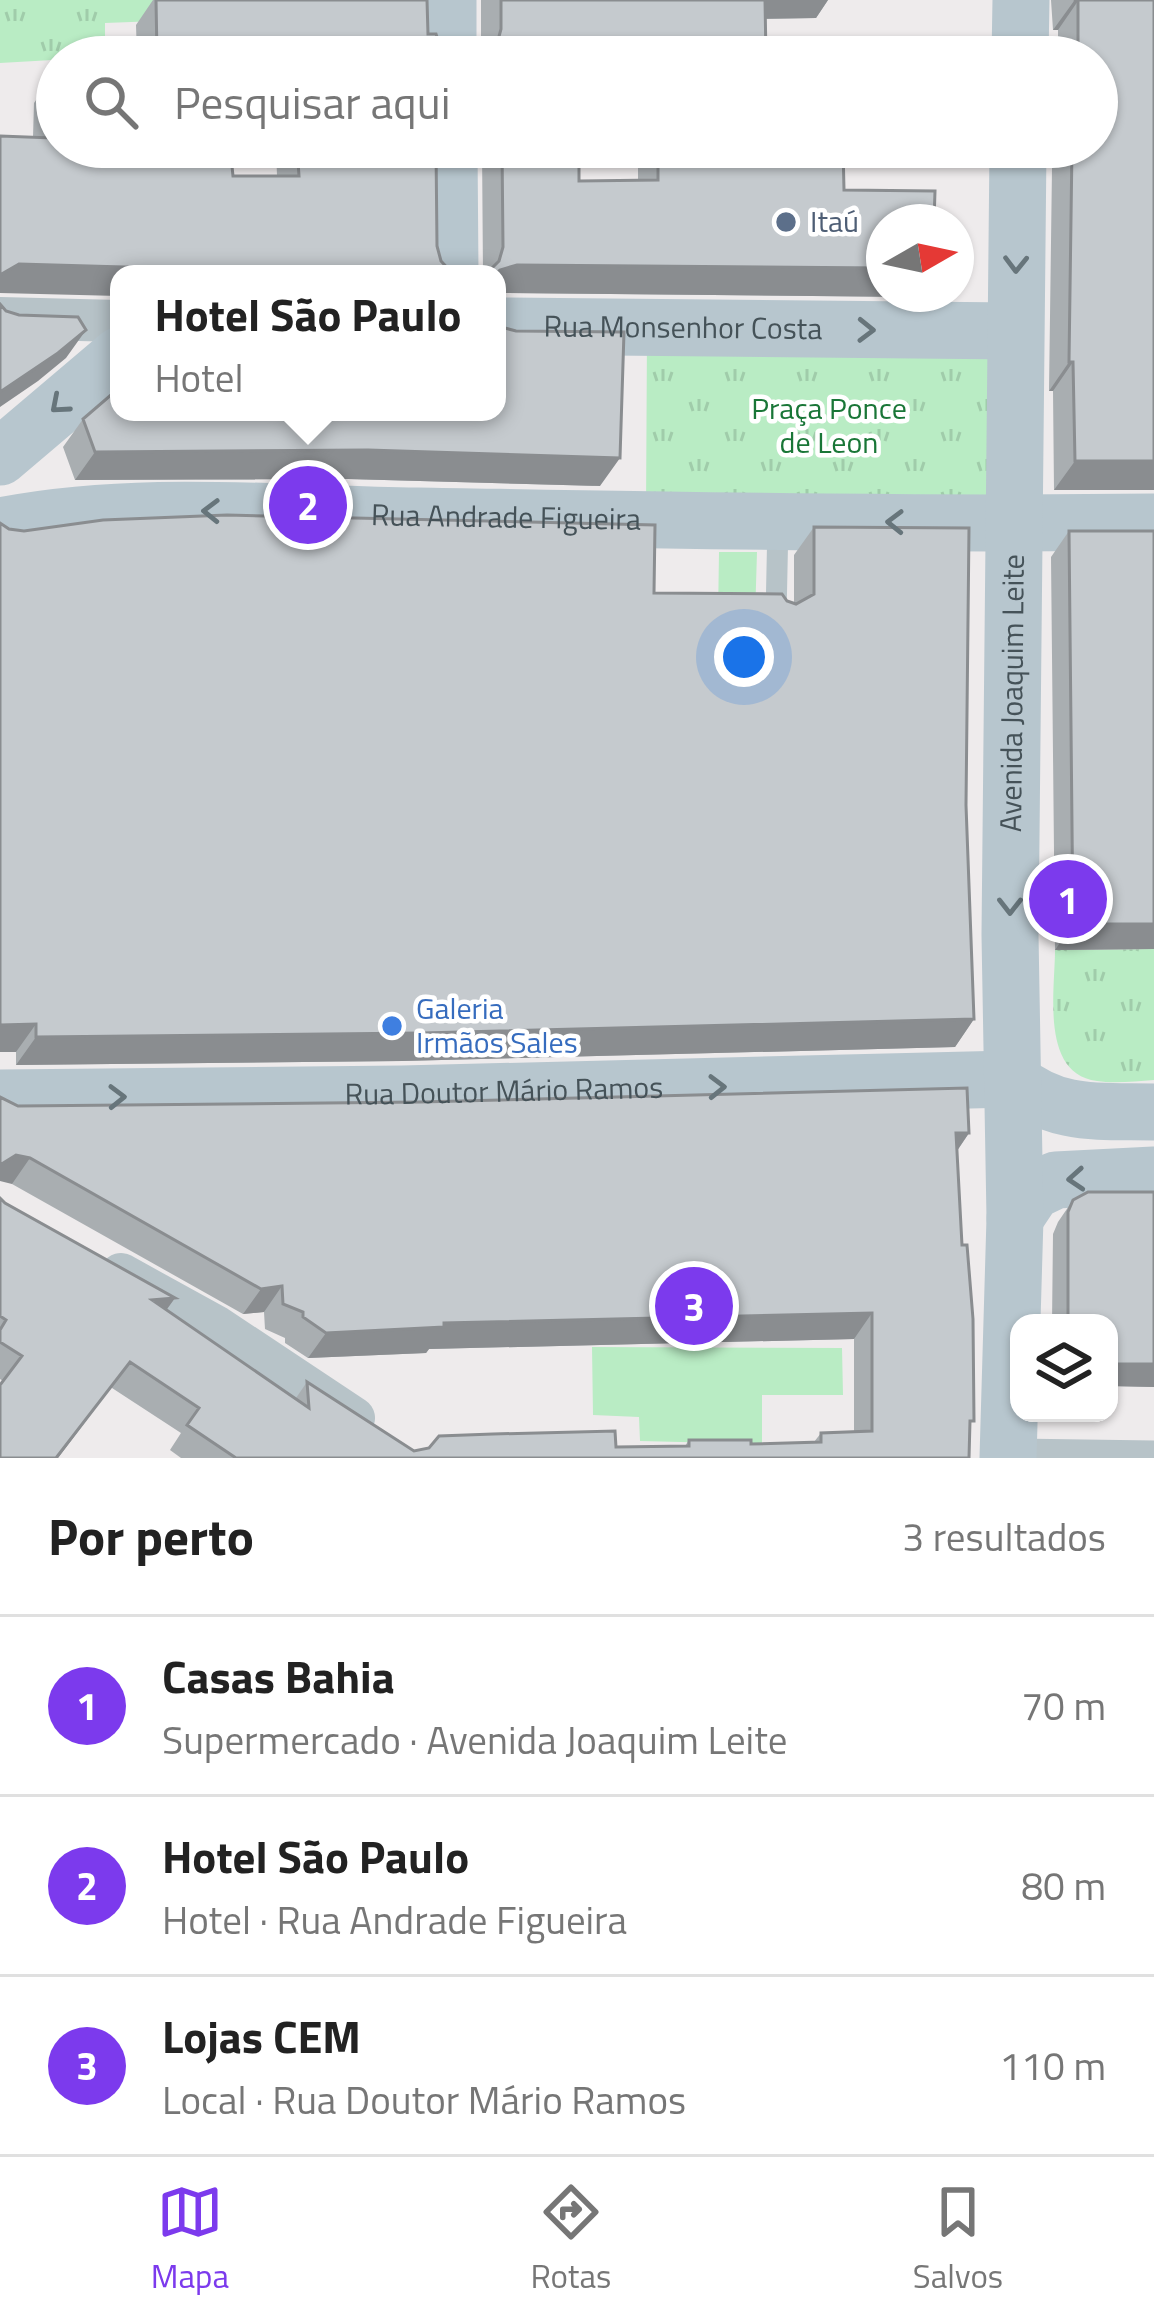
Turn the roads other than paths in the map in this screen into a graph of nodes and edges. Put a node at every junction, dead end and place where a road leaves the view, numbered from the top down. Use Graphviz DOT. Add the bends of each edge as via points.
graph roads {
  1 [pos="448,0"];
  2 [pos="1021,0"];
  3 [pos="448,36"];
  4 [pos="1020,36"];
  5 [pos="449,168"];
  6 [pos="1018,168"];
  7 [pos="450,265"];
  8 [pos="0,318"];
  9 [pos="110,321"];
  10 [pos="506,326"];
  11 [pos="1015,331"];
  12 [pos="110,364"];
  13 [pos="0,457"];
  14 [pos="778,520"];
  15 [pos="1154,522"];
  16 [pos="1012,524"];
  17 [pos="0,526"];
  18 [pos="776,617"];
  19 [pos="1010,1079"];
  20 [pos="0,1098"];
  21 [pos="1154,1112"];
  22 [pos="1154,1174"];
  23 [pos="1015,1218"];
  24 [pos="79,1250"];
  25 [pos="381,1438"];
  26 [pos="1154,1451"];
  27 [pos="1008,1453"];
  1 -- 3 [label="street"];
  2 -- 4 [label="street"];
  5 -- 7 [label="street"];
  6 -- 11 [label="street, Avenida Joaquim Leite, one-way"];
  8 -- 9 [label="street"];
  10 -- 11 [label="street, Rua Monsenhor Costa, one-way"];
  11 -- 16 [label="street, Avenida Joaquim Leite"];
  12 -- 13 [label="street, one-way"];
  16 -- 14 [label="street, Rua Andrade Figueira, one-way"];
  14 -- 17 [label="street, Rua Andrade Figueira, one-way" via="147,511"];
  14 -- 18 [label="lane"];
  15 -- 16 [label="street, Rua Andrade Figueira"];
  16 -- 19 [label="street, Avenida Joaquim Leite, one-way"];
  20 -- 19 [label="street, Rua Doutor Mário Ramos, one-way"];
  19 -- 21 [label="street" via="1059,1108"];
  19 -- 23 [label="street, Avenida Joaquim Leite"];
  22 -- 23 [label="street, one-way" via="1056,1180 1033,1191"];
  23 -- 27 [label="street, Avenida Joaquim Leite"];
  24 -- 25 [label="street" via="217,1327"];
  26 -- 27 [label="lane"];
}
